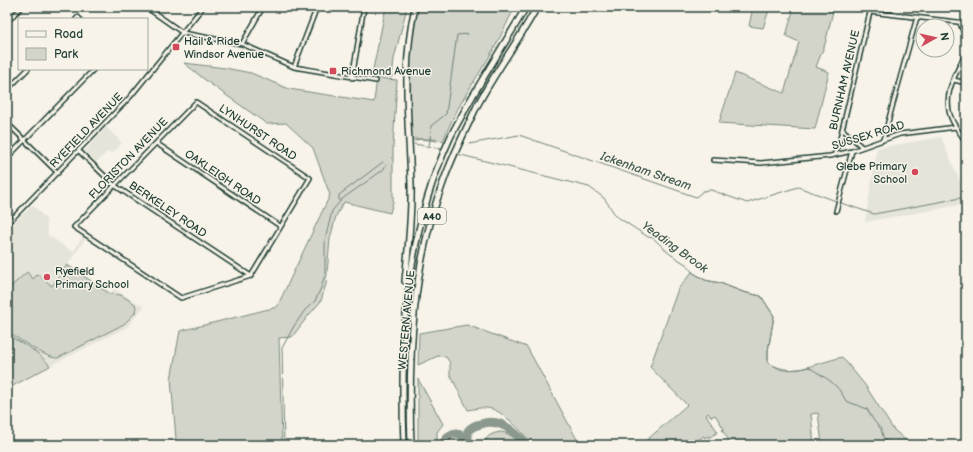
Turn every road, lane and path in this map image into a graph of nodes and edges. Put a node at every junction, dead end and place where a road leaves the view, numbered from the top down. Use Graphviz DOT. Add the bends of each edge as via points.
graph roads {
  1 [pos="22,7"];
  2 [pos="203,7"];
  3 [pos="263,7"];
  4 [pos="317,7"];
  5 [pos="364,7"];
  6 [pos="415,7"];
  7 [pos="526,7"];
  8 [pos="148,8"];
  9 [pos="536,8"];
  10 [pos="917,17"];
  11 [pos="7,22"];
  12 [pos="960,23"];
  13 [pos="966,23"];
  14 [pos="183,33"];
  15 [pos="966,39"];
  16 [pos="242,44"];
  17 [pos="966,52"];
  18 [pos="294,67"];
  19 [pos="27,70"];
  20 [pos="93,70"];
  21 [pos="352,78"];
  22 [pos="954,80"];
  23 [pos="376,81"];
  24 [pos="966,83"];
  25 [pos="7,90"];
  26 [pos="196,102"];
  27 [pos="7,123"];
  28 [pos="956,127"];
  29 [pos="842,129"];
  30 [pos="24,140"];
  31 [pos="883,140"];
  32 [pos="966,142"];
  33 [pos="156,143"];
  34 [pos="838,147"];
  35 [pos="862,147"];
  36 [pos="79,151"];
  37 [pos="852,151"];
  38 [pos="840,154"];
  39 [pos="834,155"];
  40 [pos="7,158"];
  41 [pos="713,160"];
  42 [pos="58,173"];
  43 [pos="114,185"];
  44 [pos="836,211"];
  45 [pos="7,222"];
  46 [pos="280,226"];
  47 [pos="251,276"];
  48 [pos="403,338"];
  49 [pos="404,445"];
  50 [pos="411,445"];
  1 -- 11 [label="street"];
  2 -- 14 [label="street, RYEFIELD AVENUE"];
  3 -- 16 [label="street"];
  4 -- 18 [label="street"];
  5 -- 21 [label="street"];
  6 -- 48 [label="highway" via="406,68 411,206 403,303"];
  7 -- 48 [label="highway, WESTERN AVENUE / A40" via="450,136 428,191 411,265"];
  8 -- 14 [label="street"];
  9 -- 50 [label="highway, WESTERN AVENUE / A40" via="477,106 436,202 423,254 414,312"];
  10 -- 12 [label="street, BURNHAM AVENUE"];
  10 -- 29 [label="street, BURNHAM AVENUE" via="870,12"];
  10 -- 31 [label="street"];
  12 -- 13 [label="street, BURNHAM AVENUE"];
  12 -- 15 [label="street"];
  14 -- 16 [label="street"];
  14 -- 36 [label="street, RYEFIELD AVENUE" via="130,97"];
  16 -- 18 [label="street"];
  17 -- 22 [label="street"];
  18 -- 21 [label="street"];
  19 -- 25 [label="street"];
  20 -- 30 [label="street"];
  21 -- 23 [label="street"];
  22 -- 24 [label="street"];
  22 -- 28 [label="street" via="948,96 948,107"];
  26 -- 33 [label="street, FLORISTON AVENUE"];
  26 -- 46 [label="street, LYNHURST ROAD" via="310,178"];
  27 -- 30 [label="street"];
  28 -- 31 [label="street, SUSSEX ROAD" via="900,134"];
  28 -- 32 [label="street"];
  29 -- 34 [label="street, BURNHAM AVENUE"];
  29 -- 35 [label="street"];
  30 -- 40 [label="street"];
  30 -- 42 [label="street"];
  31 -- 35 [label="street, SUSSEX ROAD"];
  33 -- 43 [label="street, FLORISTON AVENUE"];
  33 -- 46 [label="street, OAKLEIGH ROAD"];
  34 -- 38 [label="street, BURNHAM AVENUE"];
  34 -- 39 [label="street, BURNHAM AVENUE"];
  35 -- 37 [label="street, SUSSEX ROAD"];
  36 -- 42 [label="street, RYEFIELD AVENUE"];
  36 -- 43 [label="street, BERKELEY ROAD"];
  37 -- 38 [label="street, SUSSEX ROAD"];
  37 -- 44 [label="street"];
  38 -- 39 [label="street, SUSSEX ROAD"];
  39 -- 41 [label="street, SUSSEX ROAD" via="761,163"];
  42 -- 45 [label="street, RYEFIELD AVENUE"];
  43 -- 47 [label="street, BERKELEY ROAD"];
  43 -- 47 [label="street, FLORISTON AVENUE" via="74,227 181,298"];
  46 -- 47 [label="street"];
  48 -- 49 [label="highway, WESTERN AVENUE / A40"];
}
